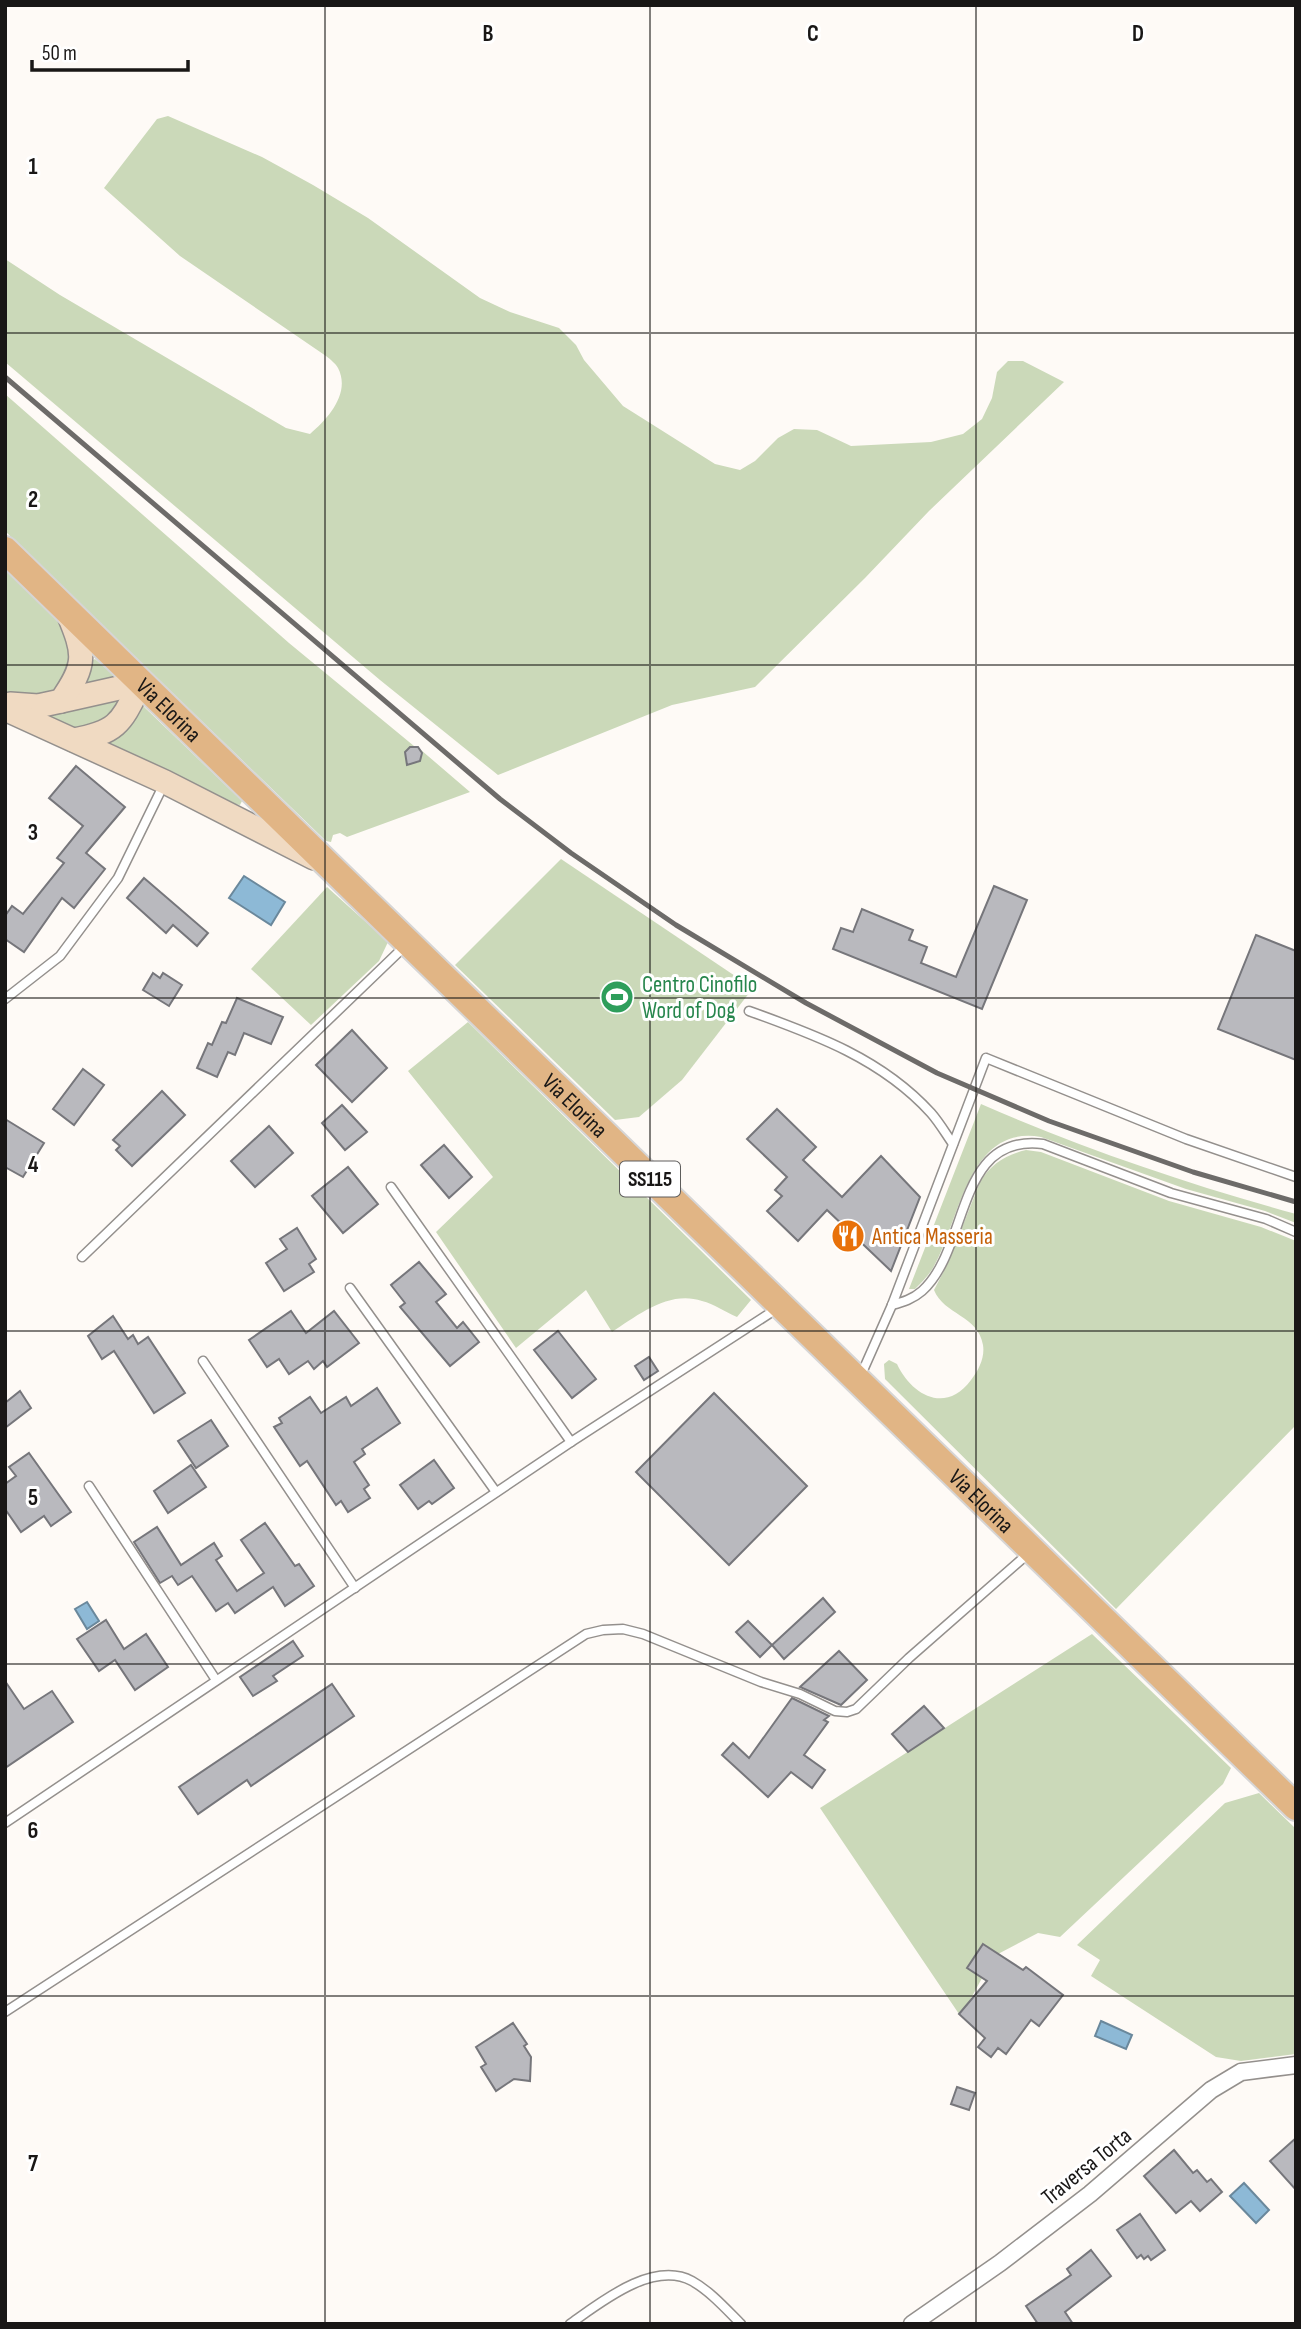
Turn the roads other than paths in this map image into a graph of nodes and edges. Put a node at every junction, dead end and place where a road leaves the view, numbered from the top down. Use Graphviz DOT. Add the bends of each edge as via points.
graph roads {
  1 [pos="5,550"];
  2 [pos="67,610"];
  3 [pos="141,683"];
  4 [pos="61,701"];
  5 [pos="5,706"];
  6 [pos="74,740"];
  7 [pos="166,782"];
  8 [pos="327,864"];
  9 [pos="408,944"];
  10 [pos="5,999"];
  11 [pos="749,1011"];
  12 [pos="953,1144"];
  13 [pos="1296,1177"];
  14 [pos="391,1187"];
  15 [pos="1296,1232"];
  16 [pos="82,1257"];
  17 [pos="350,1288"];
  18 [pos="892,1305"];
  19 [pos="780,1306"];
  20 [pos="203,1360"];
  21 [pos="859,1381"];
  22 [pos="571,1442"];
  23 [pos="89,1486"];
  24 [pos="496,1492"];
  25 [pos="1032,1550"];
  26 [pos="355,1588"];
  27 [pos="216,1680"];
  28 [pos="1296,1807"];
  29 [pos="5,1824"];
  30 [pos="5,2012"];
  31 [pos="1296,2065"];
  32 [pos="570,2324"];
  33 [pos="741,2324"];
  34 [pos="912,2324"];
  1 -- 2 [label="main road, Via Elorina / SS115"];
  2 -- 3 [label="main road, Via Elorina / SS115"];
  2 -- 4 [label="street" via="81,645 80,665"];
  3 -- 4 [label="street"];
  3 -- 6 [label="street" via="120,722 107,732"];
  3 -- 8 [label="main road, Via Elorina / SS115"];
  4 -- 5 [label="street"];
  5 -- 6 [label="street"];
  6 -- 7 [label="street"];
  7 -- 8 [label="street"];
  7 -- 10 [label="lane" via="118,878 60,956"];
  8 -- 9 [label="main road, Via Elorina / SS115"];
  9 -- 16 [label="lane"];
  9 -- 19 [label="main road, Via Elorina / SS115"];
  11 -- 12 [label="lane" via="824,1038 892,1078 933,1115"];
  12 -- 13 [label="lane" via="986,1058 1186,1139"];
  12 -- 18 [label="lane"];
  14 -- 22 [label="lane"];
  15 -- 18 [label="lane" via="1171,1193 1043,1144 1024,1142 1006,1147 987,1161 975,1179 937,1273 922,1291"];
  17 -- 24 [label="lane"];
  18 -- 21 [label="lane"];
  19 -- 21 [label="main road, Via Elorina / SS115"];
  19 -- 22 [label="lane"];
  20 -- 26 [label="lane"];
  21 -- 25 [label="main road, Via Elorina / SS115"];
  22 -- 24 [label="lane"];
  23 -- 27 [label="lane"];
  24 -- 26 [label="lane"];
  25 -- 28 [label="main road, Via Elorina / SS115"];
  25 -- 30 [label="lane" via="847,1713 643,1634 623,1629 586,1634"];
  26 -- 27 [label="lane"];
  27 -- 29 [label="lane"];
  31 -- 34 [label="street, Traversa Torta" via="1241,2072 1211,2090 1090,2194"];
  32 -- 33 [label="lane" via="612,2295 648,2278 675,2275 692,2281"];
}
